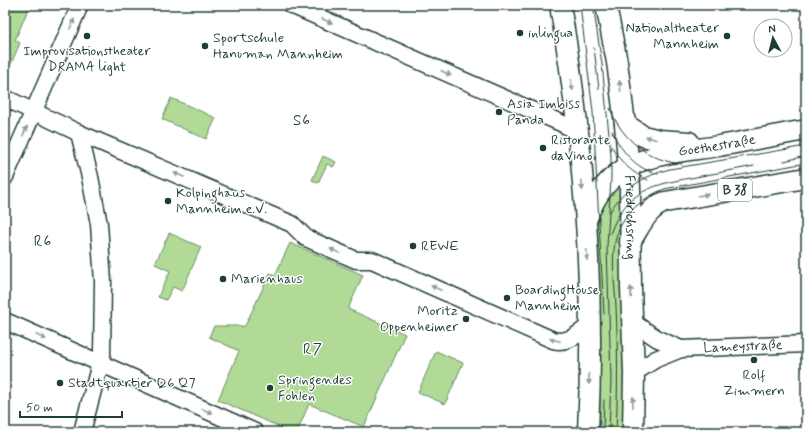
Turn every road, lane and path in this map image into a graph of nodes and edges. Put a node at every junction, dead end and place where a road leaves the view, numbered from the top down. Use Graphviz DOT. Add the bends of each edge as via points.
graph roads {
  1 [pos="80,5"];
  2 [pos="291,5"];
  3 [pos="560,5"];
  4 [pos="606,5"];
  5 [pos="5,98"];
  6 [pos="34,111"];
  7 [pos="625,124"];
  8 [pos="806,130"];
  9 [pos="578,132"];
  10 [pos="80,133"];
  11 [pos="703,148"];
  12 [pos="629,166"];
  13 [pos="5,177"];
  14 [pos="806,178"];
  15 [pos="585,222"];
  16 [pos="630,242"];
  17 [pos="5,321"];
  18 [pos="632,322"];
  19 [pos="589,326"];
  20 [pos="806,344"];
  21 [pos="681,349"];
  22 [pos="101,364"];
  23 [pos="634,373"];
  24 [pos="590,429"];
  25 [pos="82,432"];
  26 [pos="255,432"];
  27 [pos="633,432"];
  6 -- 1 [label="street, one-way"];
  2 -- 9 [label="street, one-way"];
  3 -- 9 [label="main road, one-way"];
  7 -- 4 [label="main road, Friedrichsring, one-way"];
  5 -- 6 [label="street"];
  6 -- 10 [label="street"];
  13 -- 6 [label="street, one-way"];
  11 -- 7 [label="main road, one-way" via="689,142 643,136"];
  7 -- 12 [label="main road, Friedrichsring"];
  8 -- 11 [label="main road, Goethestraße"];
  9 -- 15 [label="main road, one-way"];
  19 -- 10 [label="street, one-way" via="565,341 553,340 372,260 356,260 306,238 292,224"];
  10 -- 22 [label="street" via="99,224 103,290"];
  11 -- 12 [label="main road, Goethestraße" via="653,156"];
  12 -- 15 [label="main road, Goethestraße" via="611,178 598,193"];
  12 -- 16 [label="main road, Friedrichsring"];
  16 -- 14 [label="main road, B 38, one-way" via="649,212 659,204"];
  15 -- 19 [label="main road, one-way"];
  18 -- 16 [label="main road, Friedrichsring, one-way"];
  17 -- 22 [label="street, one-way"];
  18 -- 21 [label="street, Lameystraße" via="658,339"];
  18 -- 23 [label="main road, Friedrichsring"];
  19 -- 24 [label="main road, one-way"];
  20 -- 21 [label="street, Lameystraße"];
  21 -- 23 [label="street, Lameystraße" via="656,359"];
  22 -- 25 [label="street"];
  22 -- 26 [label="street, one-way"];
  27 -- 23 [label="main road, Friedrichsring, one-way"];
}
